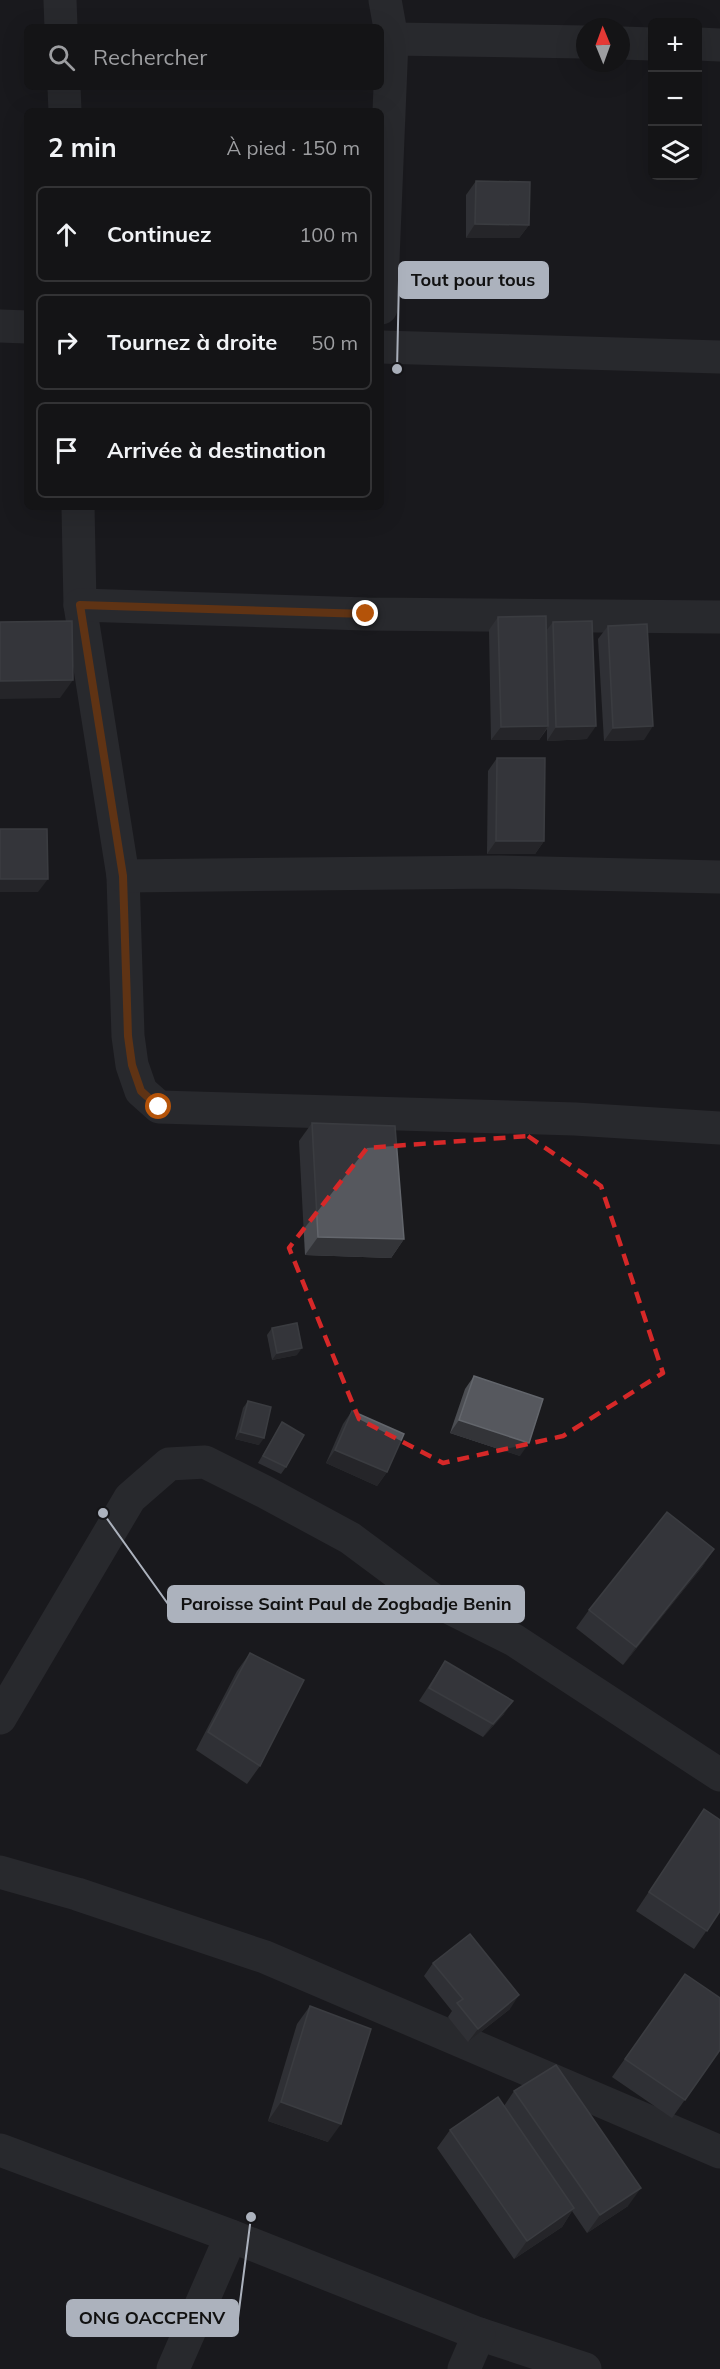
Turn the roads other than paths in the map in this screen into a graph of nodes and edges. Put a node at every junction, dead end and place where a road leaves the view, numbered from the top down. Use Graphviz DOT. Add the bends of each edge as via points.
graph roads {
  1 [pos="60,0"];
  2 [pos="385,0"];
  3 [pos="61,24"];
  4 [pos="392,39"];
  5 [pos="576,42"];
  6 [pos="630,43"];
  7 [pos="648,44"];
  8 [pos="702,44"];
  9 [pos="720,45"];
  10 [pos="64,90"];
  11 [pos="65,108"];
  12 [pos="384,235"];
  13 [pos="0,326"];
  14 [pos="24,327"];
  15 [pos="384,346"];
  16 [pos="720,357"];
  17 [pos="78,510"];
  18 [pos="80,605"];
  19 [pos="720,617"];
  20 [pos="123,876"];
  21 [pos="720,878"];
  22 [pos="720,1128"];
  23 [pos="0,1718"];
  24 [pos="720,1775"];
  25 [pos="0,1872"];
  26 [pos="0,2150"];
  27 [pos="720,2152"];
  28 [pos="231,2236"];
  29 [pos="479,2334"];
  30 [pos="173,2369"];
  31 [pos="464,2369"];
  32 [pos="585,2369"];
  1 -- 3 [label="street"];
  2 -- 4 [label="street"];
  4 -- 5 [label="street"];
  4 -- 12 [label="street"];
  6 -- 7 [label="street"];
  8 -- 9 [label="street"];
  10 -- 11 [label="street"];
  13 -- 14 [label="street"];
  15 -- 16 [label="street"];
  17 -- 18 [label="street"];
  18 -- 19 [label="street" via="366,614"];
  18 -- 20 [label="street"];
  20 -- 21 [label="street" via="499,872"];
  20 -- 22 [label="street" via="132,1065 141,1091 159,1107 575,1119"];
  23 -- 24 [label="street" via="130,1498 169,1464 205,1462 350,1538 432,1599 514,1640"];
  25 -- 27 [label="street" via="265,1956"];
  26 -- 28 [label="street"];
  28 -- 29 [label="street"];
  28 -- 30 [label="street"];
  29 -- 31 [label="street"];
  29 -- 32 [label="street"];
}
